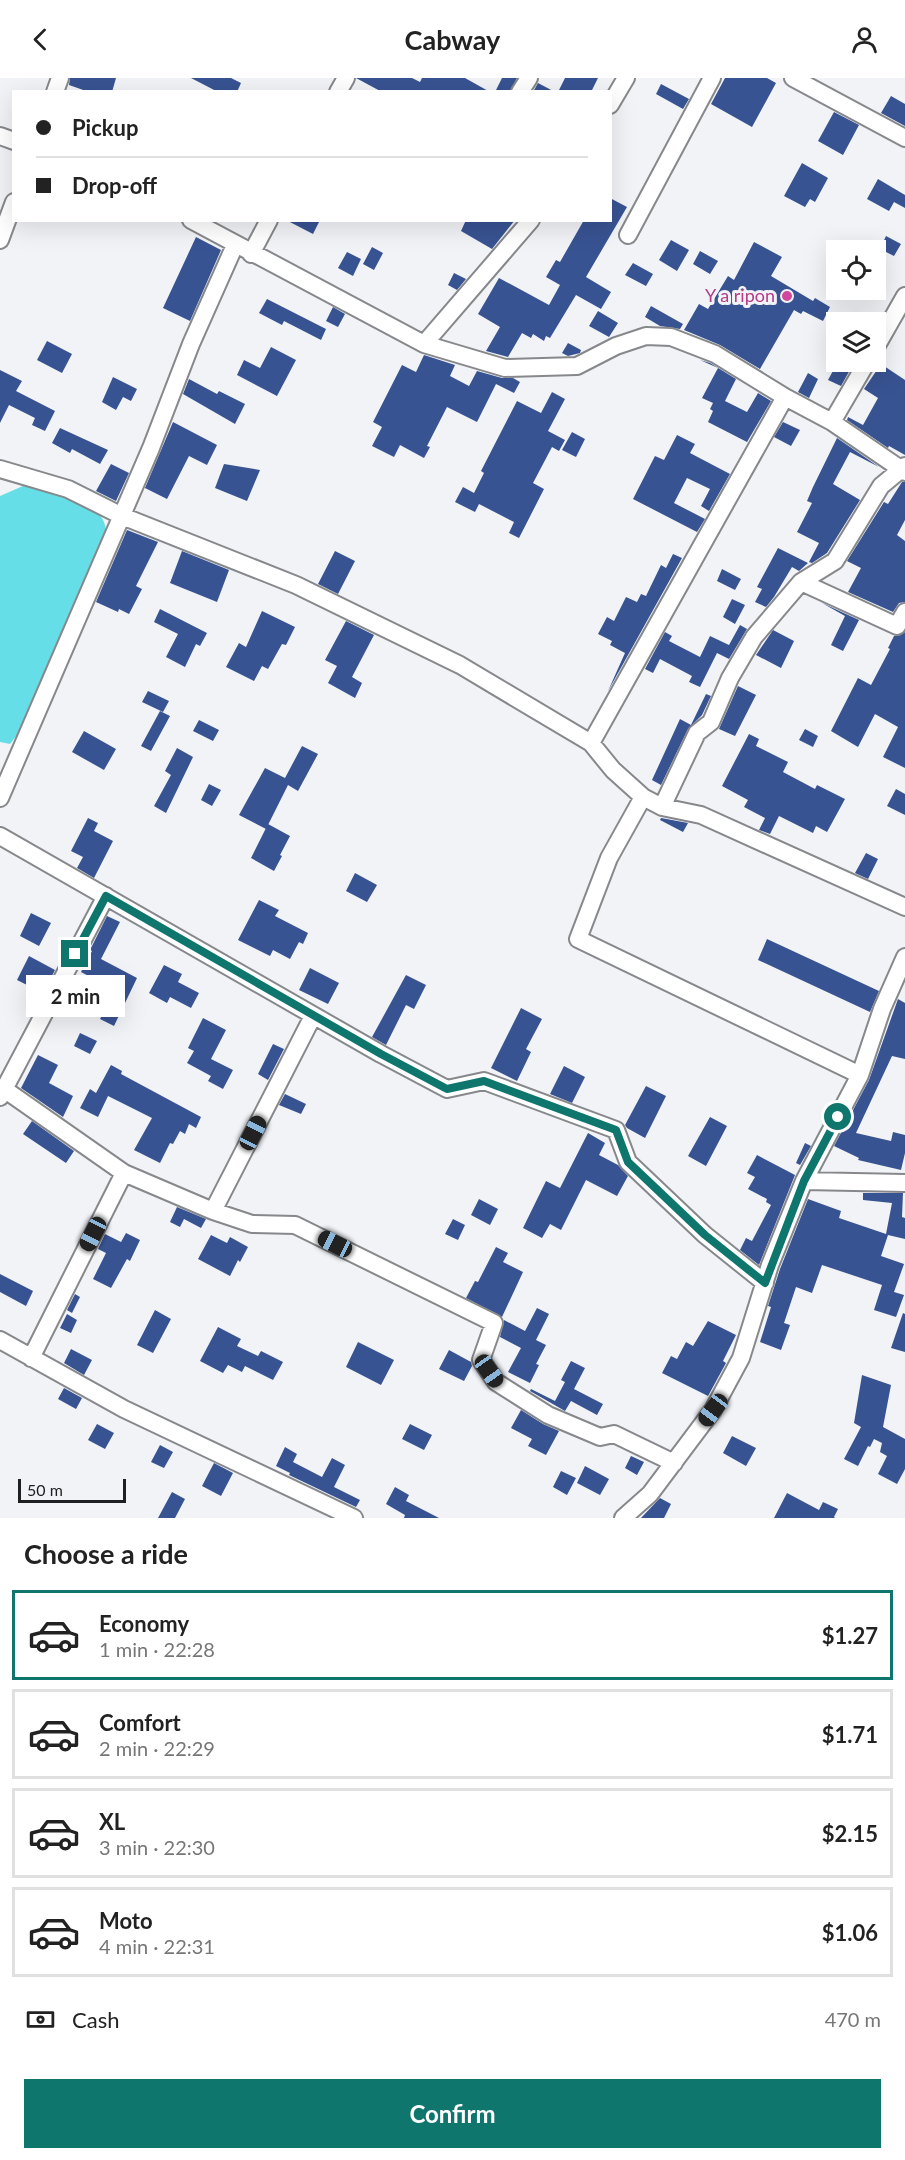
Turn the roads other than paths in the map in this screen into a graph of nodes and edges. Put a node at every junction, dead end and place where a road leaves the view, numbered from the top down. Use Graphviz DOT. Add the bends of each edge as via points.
graph roads {
  1 [pos="626,78"];
  2 [pos="712,78"];
  3 [pos="793,78"];
  4 [pos="612,102"];
  5 [pos="905,138"];
  6 [pos="12,207"];
  7 [pos="195,222"];
  8 [pos="268,222"];
  9 [pos="529,222"];
  10 [pos="628,235"];
  11 [pos="0,240"];
  12 [pos="235,245"];
  13 [pos="251,254"];
  14 [pos="905,296"];
  15 [pos="886,329"];
  16 [pos="424,344"];
  17 [pos="861,372"];
  18 [pos="785,397"];
  19 [pos="832,422"];
  20 [pos="0,469"];
  21 [pos="904,469"];
  22 [pos="122,516"];
  23 [pos="801,582"];
  24 [pos="905,612"];
  25 [pos="591,742"];
  26 [pos="6,769"];
  27 [pos="643,797"];
  28 [pos="0,798"];
  29 [pos="662,807"];
  30 [pos="0,836"];
  31 [pos="106,896"];
  32 [pos="905,907"];
  33 [pos="905,957"];
  34 [pos="314,1016"];
  35 [pos="860,1075"];
  36 [pos="2,1093"];
  37 [pos="124,1173"];
  38 [pos="804,1181"];
  39 [pos="905,1183"];
  40 [pos="213,1211"];
  41 [pos="765,1283"];
  42 [pos="0,1340"];
  43 [pos="31,1358"];
  44 [pos="674,1462"];
  45 [pos="354,1518"];
  46 [pos="623,1518"];
  1 -- 4 [label="street"];
  2 -- 10 [label="street"];
  3 -- 5 [label="street"];
  6 -- 11 [label="street"];
  7 -- 12 [label="street"];
  8 -- 13 [label="street"];
  9 -- 16 [label="street"];
  12 -- 13 [label="street"];
  12 -- 22 [label="street"];
  13 -- 16 [label="street"];
  14 -- 15 [label="street"];
  16 -- 18 [label="street" via="505,368 577,366 646,336 671,337 715,354"];
  17 -- 19 [label="street"];
  18 -- 19 [label="street"];
  18 -- 25 [label="street"];
  19 -- 21 [label="street"];
  20 -- 22 [label="street" via="68,489"];
  21 -- 23 [label="street" via="881,486 835,561"];
  22 -- 25 [label="street" via="296,585 460,665"];
  22 -- 26 [label="street"];
  23 -- 24 [label="street" via="897,626"];
  23 -- 29 [label="street" via="754,637 711,722 697,733"];
  25 -- 27 [label="street" via="613,770"];
  26 -- 28 [label="street"];
  27 -- 29 [label="street"];
  27 -- 35 [label="street" via="609,858 578,939"];
  29 -- 32 [label="street" via="701,815"];
  30 -- 31 [label="street"];
  31 -- 34 [label="street"];
  31 -- 36 [label="street"];
  33 -- 35 [label="street"];
  34 -- 40 [label="street"];
  34 -- 41 [label="street" via="447,1089 484,1081 616,1130 628,1162 705,1235"];
  35 -- 38 [label="street"];
  36 -- 37 [label="street"];
  37 -- 40 [label="street"];
  37 -- 43 [label="street"];
  38 -- 39 [label="street"];
  38 -- 41 [label="street"];
  40 -- 44 [label="street" via="252,1224 295,1225 494,1323 481,1360 496,1382 548,1415 600,1437 614,1434"];
  41 -- 44 [label="street" via="741,1358 713,1410"];
  42 -- 43 [label="street"];
  43 -- 45 [label="street" via="124,1409"];
  44 -- 46 [label="street" via="650,1494"];
}
